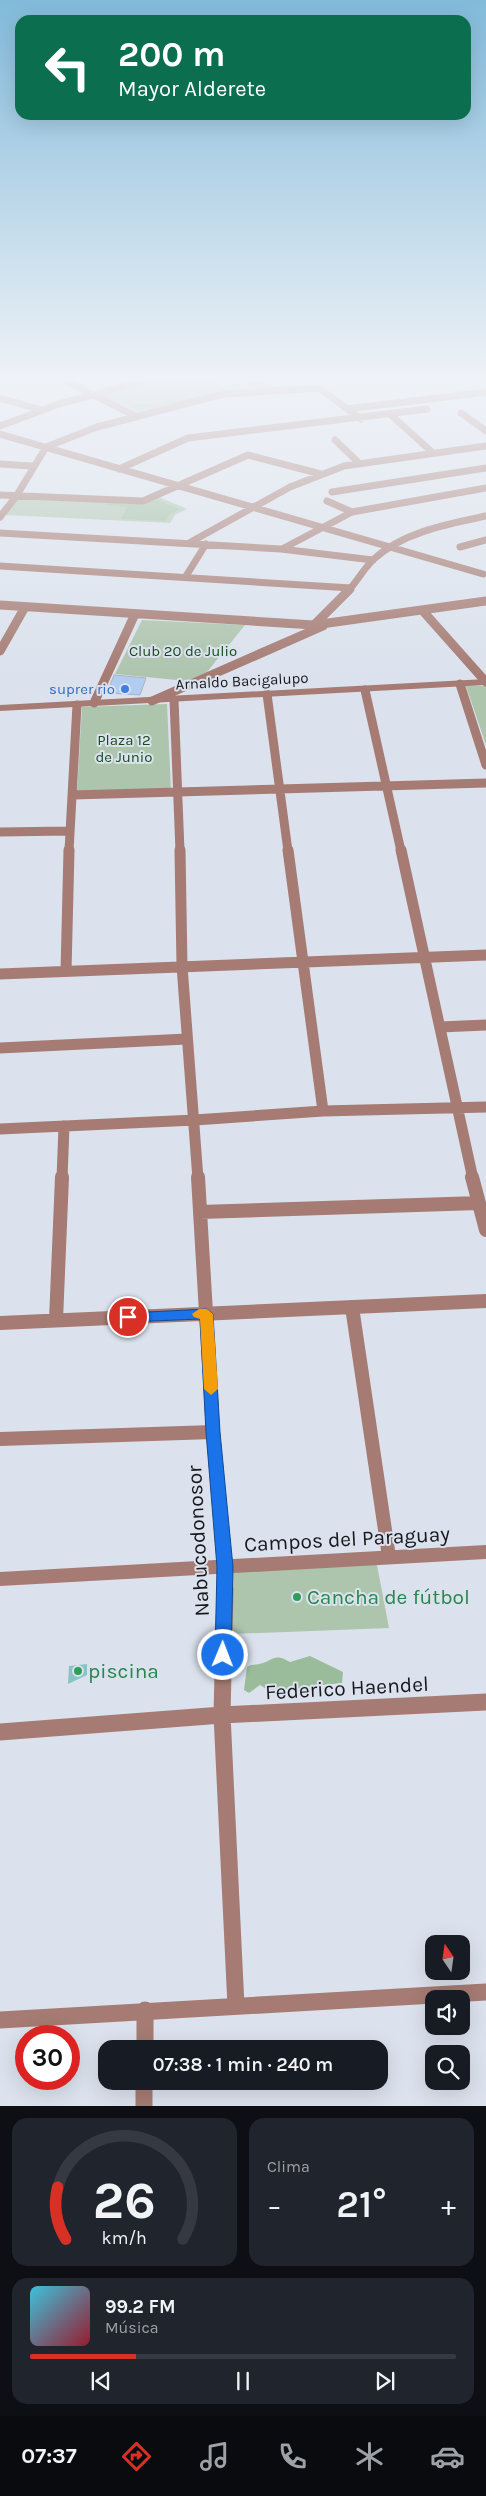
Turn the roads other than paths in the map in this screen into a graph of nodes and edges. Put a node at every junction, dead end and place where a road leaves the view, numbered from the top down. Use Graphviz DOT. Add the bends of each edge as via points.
graph roads {
  1 [pos="25,479"];
  2 [pos="153,479"];
  3 [pos="194,479"];
  4 [pos="308,479"];
  5 [pos="414,479"];
  6 [pos="178,487"];
  7 [pos="486,488"];
  8 [pos="332,492"];
  9 [pos="0,495"];
  10 [pos="17,496"];
  11 [pos="327,501"];
  12 [pos="254,508"];
  13 [pos="352,512"];
  14 [pos="486,516"];
  15 [pos="0,517"];
  16 [pos="321,527"];
  17 [pos="0,533"];
  18 [pos="486,540"];
  19 [pos="188,543"];
  20 [pos="206,544"];
  21 [pos="460,547"];
  22 [pos="389,548"];
  23 [pos="282,549"];
  24 [pos="373,560"];
  25 [pos="0,566"];
  26 [pos="484,574"];
  27 [pos="186,576"];
  28 [pos="350,588"];
  29 [pos="486,601"];
  30 [pos="0,605"];
  31 [pos="25,607"];
  32 [pos="422,610"];
  33 [pos="135,614"];
  34 [pos="314,625"];
  35 [pos="324,625"];
  36 [pos="0,651"];
  37 [pos="486,682"];
  38 [pos="460,684"];
  39 [pos="365,690"];
  40 [pos="267,694"];
  41 [pos="174,700"];
  42 [pos="152,701"];
  43 [pos="94,703"];
  44 [pos="77,705"];
  45 [pos="0,708"];
  46 [pos="486,765"];
  47 [pos="486,783"];
  48 [pos="387,786"];
  49 [pos="281,789"];
  50 [pos="179,793"];
  51 [pos="73,795"];
  52 [pos="69,830"];
  53 [pos="0,832"];
  54 [pos="486,955"];
  55 [pos="424,958"];
  56 [pos="303,962"];
  57 [pos="182,966"];
  58 [pos="66,971"];
  59 [pos="0,974"];
  60 [pos="486,1025"];
  61 [pos="440,1027"];
  62 [pos="187,1039"];
  63 [pos="0,1048"];
  64 [pos="486,1107"];
  65 [pos="459,1108"];
  66 [pos="322,1111"];
  67 [pos="195,1120"];
  68 [pos="64,1126"];
  69 [pos="0,1129"];
  70 [pos="479,1203"];
  71 [pos="200,1212"];
  72 [pos="486,1230"];
  73 [pos="486,1302"];
  74 [pos="352,1307"];
  75 [pos="207,1314"];
  76 [pos="56,1320"];
  77 [pos="0,1323"];
  78 [pos="213,1432"];
  79 [pos="0,1439"];
  80 [pos="486,1552"];
  81 [pos="389,1557"];
  82 [pos="225,1567"];
  83 [pos="0,1579"];
  84 [pos="486,1702"];
  85 [pos="222,1715"];
  86 [pos="0,1732"];
  87 [pos="486,1992"];
  88 [pos="236,2006"];
  89 [pos="145,2010"];
  90 [pos="0,2020"];
  91 [pos="145,2040"];
  92 [pos="144,2090"];
  93 [pos="144,2106"];
  1 -- 10 [label="street"];
  2 -- 6 [label="street"];
  3 -- 6 [label="street"];
  4 -- 12 [label="street"];
  5 -- 8 [label="street"];
  6 -- 10 [label="street" via="146,500 129,502"];
  6 -- 12 [label="street"];
  7 -- 13 [label="street"];
  9 -- 10 [label="street"];
  10 -- 15 [label="street"];
  11 -- 13 [label="street"];
  12 -- 16 [label="street"];
  12 -- 19 [label="street"];
  13 -- 16 [label="street"];
  14 -- 22 [label="street" via="436,527"];
  16 -- 22 [label="street"];
  16 -- 23 [label="street"];
  17 -- 19 [label="street"];
  18 -- 21 [label="street"];
  19 -- 20 [label="street"];
  20 -- 23 [label="street"];
  20 -- 27 [label="street"];
  22 -- 24 [label="street"];
  22 -- 26 [label="street"];
  23 -- 24 [label="street"];
  24 -- 28 [label="street"];
  25 -- 27 [label="street"];
  27 -- 28 [label="street"];
  28 -- 34 [label="street"];
  29 -- 32 [label="street"];
  30 -- 31 [label="street"];
  31 -- 33 [label="street"];
  31 -- 36 [label="street"];
  32 -- 35 [label="street"];
  32 -- 37 [label="street"];
  33 -- 34 [label="street"];
  33 -- 43 [label="street"];
  34 -- 35 [label="street"];
  35 -- 42 [label="street"];
  37 -- 38 [label="street, Arnaldo Bacigalupo"];
  38 -- 39 [label="street, Arnaldo Bacigalupo"];
  38 -- 46 [label="street"];
  39 -- 40 [label="street, Arnaldo Bacigalupo"];
  39 -- 48 [label="street"];
  40 -- 41 [label="street, Arnaldo Bacigalupo"];
  40 -- 49 [label="street"];
  41 -- 42 [label="street, Arnaldo Bacigalupo"];
  41 -- 50 [label="street, Nabucodonosor"];
  42 -- 43 [label="street, Arnaldo Bacigalupo"];
  43 -- 44 [label="street, Arnaldo Bacigalupo"];
  44 -- 45 [label="street, Arnaldo Bacigalupo"];
  44 -- 51 [label="street"];
  47 -- 48 [label="street"];
  48 -- 49 [label="street"];
  48 -- 55 [label="street"];
  49 -- 50 [label="street"];
  49 -- 56 [label="street"];
  50 -- 51 [label="street"];
  50 -- 57 [label="street, Nabucodonosor"];
  51 -- 52 [label="street"];
  52 -- 53 [label="street"];
  52 -- 58 [label="street"];
  54 -- 55 [label="street"];
  55 -- 56 [label="street"];
  55 -- 61 [label="street"];
  56 -- 57 [label="street"];
  56 -- 66 [label="street"];
  57 -- 58 [label="street"];
  57 -- 62 [label="street, Nabucodonosor"];
  58 -- 59 [label="street"];
  60 -- 61 [label="street"];
  61 -- 65 [label="street"];
  62 -- 63 [label="street"];
  62 -- 67 [label="street, Nabucodonosor"];
  64 -- 65 [label="street"];
  65 -- 66 [label="street"];
  65 -- 70 [label="street"];
  66 -- 67 [label="street"];
  67 -- 68 [label="street"];
  67 -- 71 [label="street, Nabucodonosor"];
  68 -- 69 [label="street"];
  68 -- 76 [label="street"];
  70 -- 71 [label="street"];
  70 -- 72 [label="street"];
  71 -- 75 [label="street, Nabucodonosor"];
  73 -- 74 [label="street"];
  74 -- 75 [label="street"];
  74 -- 81 [label="street"];
  75 -- 76 [label="street"];
  75 -- 78 [label="street, Nabucodonosor"];
  76 -- 77 [label="street"];
  78 -- 79 [label="street"];
  78 -- 82 [label="street, Nabucodonosor"];
  80 -- 81 [label="street, Campos del Paraguay"];
  81 -- 82 [label="street, Campos del Paraguay"];
  82 -- 83 [label="street, Campos del Paraguay"];
  82 -- 85 [label="street, Nabucodonosor"];
  84 -- 85 [label="street, Federico Haendel"];
  85 -- 86 [label="street, Federico Haendel"];
  85 -- 88 [label="street, Nabucodonosor"];
  87 -- 88 [label="street"];
  88 -- 89 [label="street"];
  89 -- 90 [label="street"];
  89 -- 91 [label="street"];
  92 -- 93 [label="street"];
}
